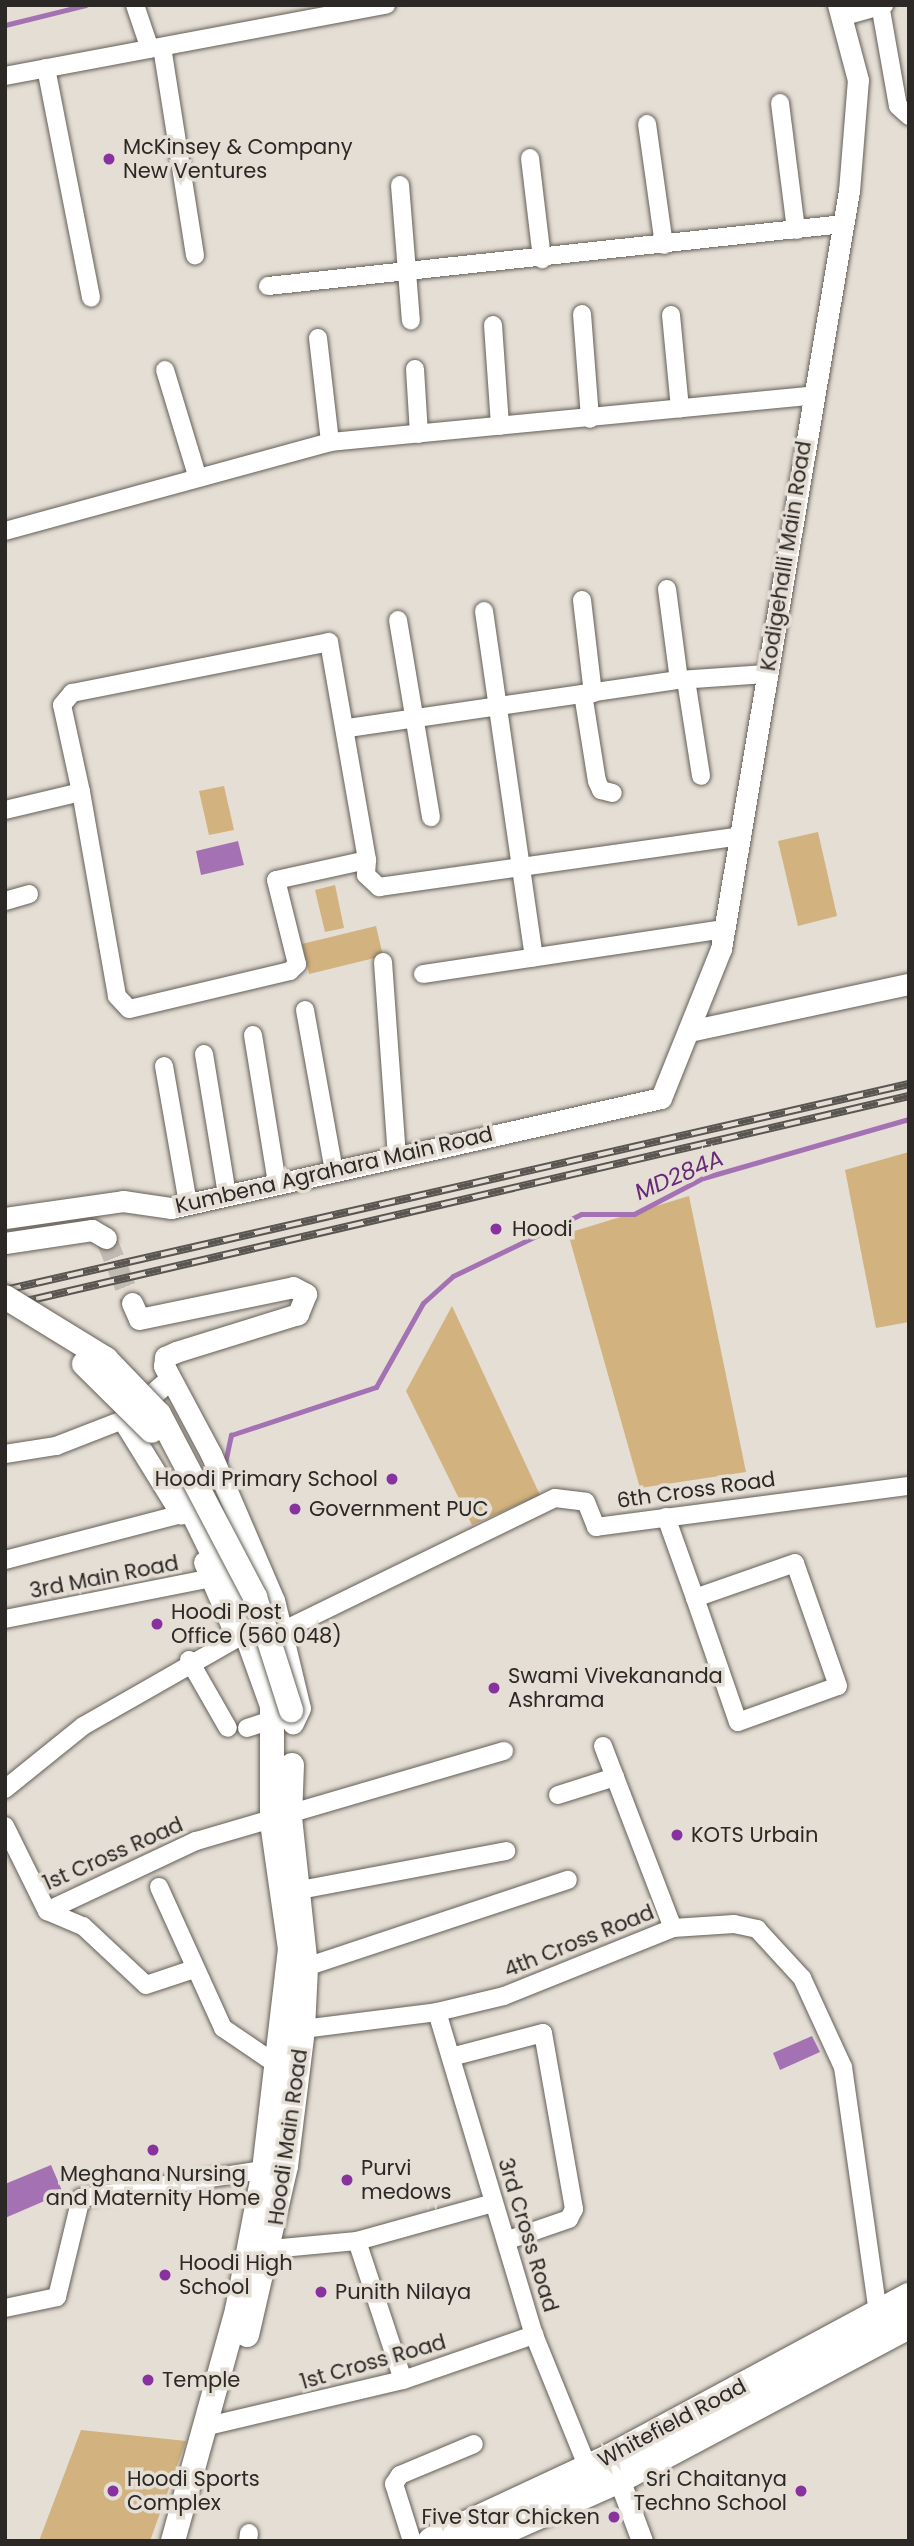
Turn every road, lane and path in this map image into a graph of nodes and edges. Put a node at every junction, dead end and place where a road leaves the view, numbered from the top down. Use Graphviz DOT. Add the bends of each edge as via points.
graph roads {
  1 [pos="386,5"];
  2 [pos="883,7"];
  3 [pos="137,11"];
  4 [pos="839,11"];
  5 [pos="156,48"];
  6 [pos="46,68"];
  7 [pos="5,76"];
  8 [pos="780,103"];
  9 [pos="909,116"];
  10 [pos="647,124"];
  11 [pos="530,158"];
  12 [pos="400,185"];
  13 [pos="843,224"];
  14 [pos="796,230"];
  15 [pos="664,245"];
  16 [pos="195,255"];
  17 [pos="542,259"];
  18 [pos="407,274"];
  19 [pos="268,286"];
  20 [pos="91,298"];
  21 [pos="582,314"];
  22 [pos="671,315"];
  23 [pos="411,321"];
  24 [pos="493,325"];
  25 [pos="318,338"];
  26 [pos="415,369"];
  27 [pos="165,370"];
  28 [pos="812,397"];
  29 [pos="680,409"];
  30 [pos="590,419"];
  31 [pos="500,426"];
  32 [pos="419,434"];
  33 [pos="330,442"];
  34 [pos="197,475"];
  35 [pos="5,531"];
  36 [pos="667,589"];
  37 [pos="582,600"];
  38 [pos="484,611"];
  39 [pos="398,620"];
  40 [pos="766,674"];
  41 [pos="683,680"];
  42 [pos="588,694"];
  43 [pos="496,708"];
  44 [pos="414,720"];
  45 [pos="348,728"];
  46 [pos="701,776"];
  47 [pos="81,792"];
  48 [pos="613,793"];
  49 [pos="6,807"];
  50 [pos="431,817"];
  51 [pos="740,836"];
  52 [pos="366,860"];
  53 [pos="521,863"];
  54 [pos="29,894"];
  55 [pos="5,901"];
  56 [pos="724,929"];
  57 [pos="534,957"];
  58 [pos="383,962"];
  59 [pos="423,974"];
  60 [pos="909,984"];
  61 [pos="305,1010"];
  62 [pos="688,1031"];
  63 [pos="253,1035"];
  64 [pos="204,1054"];
  65 [pos="164,1066"];
  66 [pos="662,1098"];
  67 [pos="397,1157"];
  68 [pos="334,1171"];
  69 [pos="277,1184"];
  70 [pos="228,1194"];
  71 [pos="188,1204"];
  72 [pos="5,1218"];
  73 [pos="106,1238"];
  74 [pos="5,1243"];
  75 [pos="5,1297"];
  76 [pos="132,1303"];
  77 [pos="5,1314"];
  78 [pos="170,1379"];
  79 [pos="123,1420"];
  80 [pos="7,1459"];
  81 [pos="909,1486"];
  82 [pos="181,1514"];
  83 [pos="666,1517"];
  84 [pos="5,1560"];
  85 [pos="212,1578"];
  86 [pos="695,1598"];
  87 [pos="5,1619"];
  88 [pos="284,1630"];
  89 [pos="237,1638"];
  90 [pos="189,1660"];
  91 [pos="281,1718"];
  92 [pos="228,1728"];
  93 [pos="247,1728"];
  94 [pos="603,1746"];
  95 [pos="504,1751"];
  96 [pos="615,1777"];
  97 [pos="5,1789"];
  98 [pos="558,1795"];
  99 [pos="281,1820"];
  100 [pos="5,1826"];
  101 [pos="506,1851"];
  102 [pos="568,1880"];
  103 [pos="159,1887"];
  104 [pos="300,1890"];
  105 [pos="47,1911"];
  106 [pos="673,1928"];
  107 [pos="306,1967"];
  108 [pos="194,1969"];
  109 [pos="437,2012"];
  110 [pos="303,2029"];
  111 [pos="451,2057"];
  112 [pos="279,2066"];
  113 [pos="275,2168"];
  114 [pos="493,2203"];
  115 [pos="508,2240"];
  116 [pos="357,2241"];
  117 [pos="271,2249"];
  118 [pos="909,2297"];
  119 [pos="5,2308"];
  120 [pos="880,2325"];
  121 [pos="909,2326"];
  122 [pos="534,2335"];
  123 [pos="402,2381"];
  124 [pos="213,2426"];
  125 [pos="474,2444"];
  126 [pos="588,2468"];
  127 [pos="619,2479"];
  128 [pos="173,2541"];
  129 [pos="189,2541"];
  130 [pos="412,2541"];
  131 [pos="432,2541"];
  132 [pos="480,2541"];
  133 [pos="642,2541"];
  1 -- 5 [label="street"];
  2 -- 4 [label="street"];
  2 -- 9 [label="street" via="898,106"];
  3 -- 5 [label="street"];
  4 -- 13 [label="street, Kodigehalli Main Road" via="858,80"];
  5 -- 6 [label="street"];
  5 -- 16 [label="street"];
  6 -- 7 [label="street"];
  6 -- 20 [label="street"];
  8 -- 14 [label="street"];
  10 -- 15 [label="street"];
  11 -- 17 [label="street"];
  12 -- 18 [label="street"];
  13 -- 14 [label="street"];
  13 -- 28 [label="street, Kodigehalli Main Road"];
  14 -- 15 [label="street"];
  15 -- 17 [label="street"];
  17 -- 18 [label="street"];
  18 -- 19 [label="street"];
  18 -- 23 [label="street"];
  21 -- 30 [label="street"];
  22 -- 29 [label="street"];
  24 -- 31 [label="street"];
  25 -- 33 [label="street"];
  26 -- 32 [label="street"];
  27 -- 34 [label="street"];
  28 -- 29 [label="street"];
  28 -- 40 [label="street, Kodigehalli Main Road"];
  29 -- 30 [label="street"];
  30 -- 31 [label="street"];
  31 -- 32 [label="street"];
  32 -- 33 [label="street"];
  33 -- 34 [label="street"];
  34 -- 35 [label="street"];
  36 -- 41 [label="street"];
  37 -- 42 [label="street"];
  38 -- 43 [label="street"];
  39 -- 44 [label="street"];
  40 -- 41 [label="street"];
  40 -- 51 [label="street, Kodigehalli Main Road"];
  41 -- 42 [label="street"];
  41 -- 46 [label="street"];
  42 -- 43 [label="street"];
  42 -- 48 [label="street" via="597,781 601,790"];
  43 -- 44 [label="street"];
  43 -- 53 [label="street"];
  44 -- 45 [label="street"];
  44 -- 50 [label="street"];
  45 -- 47 [label="street" via="329,642 72,693 62,705"];
  45 -- 52 [label="street"];
  47 -- 49 [label="street"];
  47 -- 52 [label="street" via="117,996 129,1009 290,971 297,964 276,880"];
  51 -- 53 [label="street"];
  51 -- 56 [label="street, Kodigehalli Main Road"];
  52 -- 53 [label="street" via="366,874 379,887"];
  53 -- 57 [label="street"];
  54 -- 55 [label="street"];
  56 -- 57 [label="street"];
  56 -- 62 [label="street, Kodigehalli Main Road"];
  57 -- 59 [label="street"];
  58 -- 67 [label="street"];
  60 -- 62 [label="street"];
  61 -- 68 [label="street"];
  62 -- 66 [label="street, Kodigehalli Main Road"];
  63 -- 69 [label="street"];
  64 -- 70 [label="street"];
  65 -- 71 [label="street"];
  66 -- 67 [label="street, Kumbena Agrahara Main Road"];
  67 -- 68 [label="street, Kumbena Agrahara Main Road"];
  68 -- 69 [label="street, Kumbena Agrahara Main Road"];
  69 -- 70 [label="street, Kumbena Agrahara Main Road"];
  70 -- 71 [label="street, Kumbena Agrahara Main Road"];
  71 -- 72 [label="street, Kumbena Agrahara Main Road" via="123,1201"];
  73 -- 74 [label="street" via="92,1230"];
  75 -- 91 [label="main road, bridge" via="106,1359 137,1384 159,1414 255,1597"];
  76 -- 78 [label="street" via="139,1318 293,1287 306,1293 298,1314 165,1357"];
  77 -- 91 [label="main road, bridge" via="99,1374 155,1435 230,1589"];
  78 -- 79 [label="street"];
  78 -- 88 [label="street" via="211,1454"];
  79 -- 80 [label="street"];
  79 -- 82 [label="street"];
  81 -- 83 [label="street, 6th Cross Road"];
  82 -- 84 [label="street"];
  82 -- 85 [label="street"];
  83 -- 86 [label="street"];
  83 -- 88 [label="street, 6th Cross Road" via="596,1527 586,1502 555,1498"];
  85 -- 87 [label="street, 3rd Main Road"];
  85 -- 89 [label="street"];
  86 -- 86 [label="street" via="738,1721 838,1686 795,1563"];
  88 -- 91 [label="street" via="300,1708"];
  89 -- 90 [label="street"];
  89 -- 91 [label="street" via="259,1706"];
  90 -- 92 [label="street"];
  90 -- 97 [label="street" via="83,1726"];
  91 -- 93 [label="street"];
  91 -- 99 [label="main road, Hoodi Main Road"];
  94 -- 96 [label="street"];
  95 -- 99 [label="street, 1st Cross Road"];
  96 -- 98 [label="street"];
  96 -- 106 [label="street"];
  99 -- 104 [label="main road, Hoodi Main Road"];
  99 -- 105 [label="street, 1st Cross Road" via="196,1840"];
  99 -- 112 [label="main road" via="290,1950"];
  100 -- 105 [label="street, 1st Cross Road"];
  101 -- 104 [label="street"];
  102 -- 107 [label="street"];
  103 -- 108 [label="street"];
  104 -- 107 [label="main road, Hoodi Main Road"];
  105 -- 108 [label="street" via="83,1926 145,1985"];
  106 -- 109 [label="street, 4th Cross Road" via="504,1996"];
  106 -- 120 [label="street, 4th Cross Road" via="734,1924 757,1929 802,1978 843,2067"];
  107 -- 110 [label="main road, Hoodi Main Road"];
  108 -- 112 [label="street" via="223,2028"];
  109 -- 110 [label="street, 4th Cross Road"];
  109 -- 111 [label="street, 3rd Cross Road"];
  110 -- 113 [label="main road, Hoodi Main Road"];
  111 -- 114 [label="street, 3rd Cross Road"];
  111 -- 115 [label="street" via="543,2033 574,2209 569,2219"];
  112 -- 113 [label="main road"];
  113 -- 117 [label="main road, Hoodi Main Road"];
  113 -- 119 [label="street" via="81,2198 57,2297"];
  113 -- 124 [label="main road" via="237,2310"];
  114 -- 115 [label="street, 3rd Cross Road"];
  114 -- 116 [label="street"];
  115 -- 122 [label="street, 3rd Cross Road"];
  116 -- 117 [label="street"];
  116 -- 123 [label="street"];
  117 -- 124 [label="main road, Hoodi Main Road"];
  118 -- 120 [label="main road, Whitefield Road"];
  120 -- 121 [label="main road, Whitefield Road"];
  120 -- 126 [label="main road, Whitefield Road"];
  120 -- 127 [label="main road, Whitefield Road"];
  122 -- 123 [label="street, 1st Cross Road"];
  122 -- 126 [label="street, 3rd Cross Road"];
  123 -- 124 [label="street, 1st Cross Road"];
  124 -- 128 [label="main road"];
  124 -- 129 [label="main road, Hoodi Main Road"];
  125 -- 130 [label="street" via="400,2475 394,2484"];
  126 -- 131 [label="main road, Whitefield Road"];
  127 -- 132 [label="main road, Whitefield Road"];
  127 -- 133 [label="street"];
}
